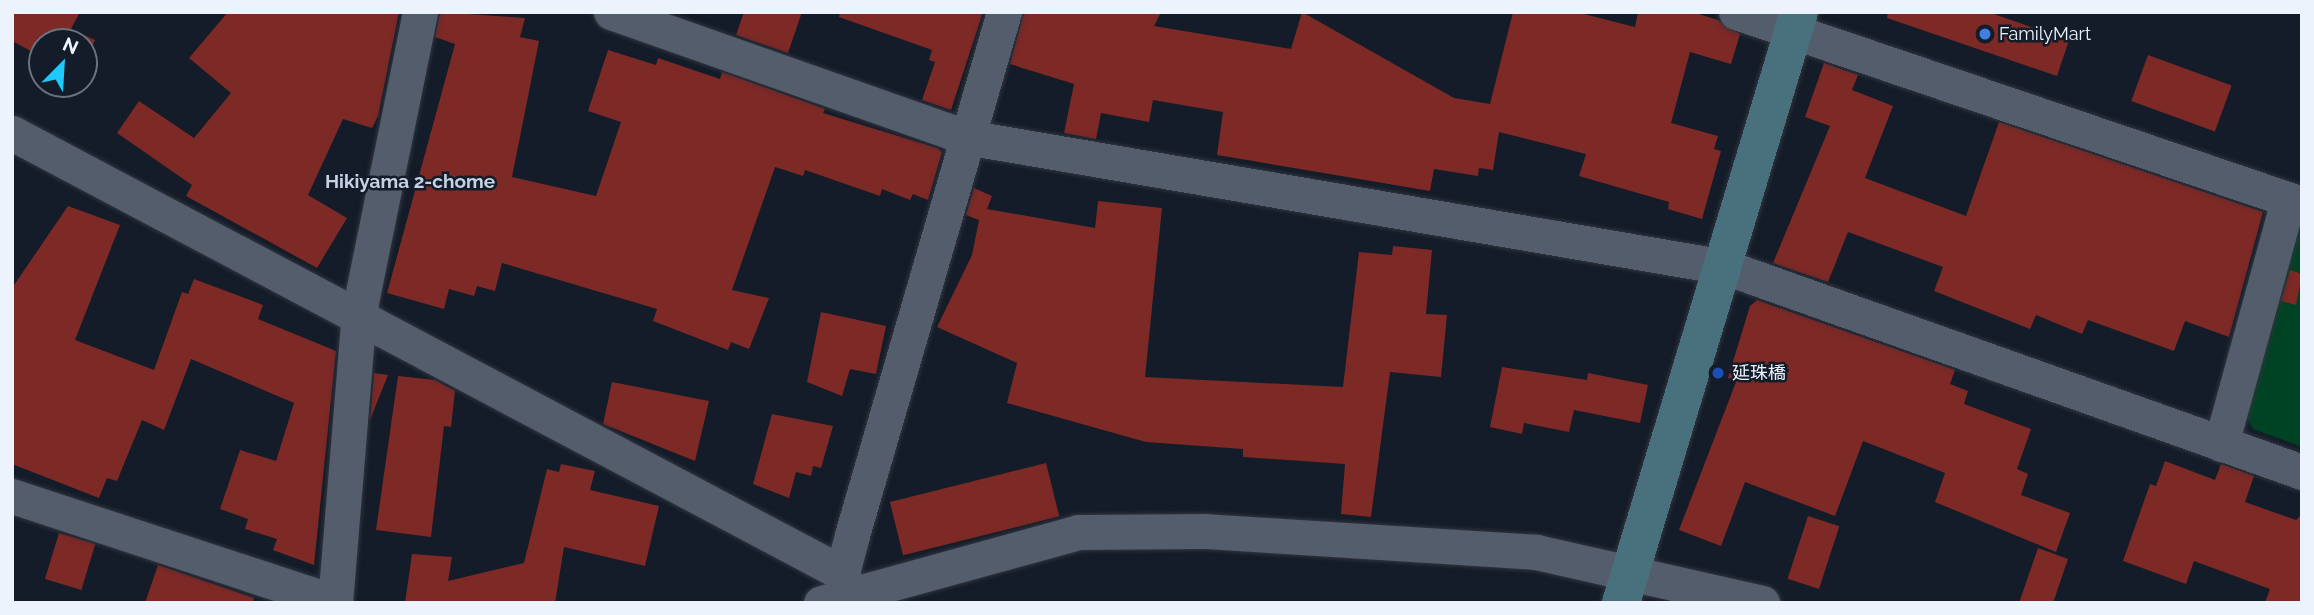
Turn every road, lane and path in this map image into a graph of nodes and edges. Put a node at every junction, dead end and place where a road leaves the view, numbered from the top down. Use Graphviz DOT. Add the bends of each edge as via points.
graph roads {
  1 [pos="420,12"];
  2 [pos="611,12"];
  3 [pos="1004,12"];
  4 [pos="1736,12"];
  5 [pos="1797,20"];
  6 [pos="672,21"];
  7 [pos="12,133"];
  8 [pos="966,138"];
  9 [pos="2295,202"];
  10 [pos="1725,267"];
  11 [pos="359,312"];
  12 [pos="2221,444"];
  13 [pos="2302,472"];
  14 [pos="12,496"];
  15 [pos="838,590"];
  16 [pos="1626,590"];
  17 [pos="335,602"];
  18 [pos="1762,603"];
  1 -- 11 [label="street"];
  2 -- 6 [label="street"];
  3 -- 8 [label="street"];
  4 -- 5 [label="street"];
  5 -- 9 [label="street"];
  5 -- 10 [label="street"];
  6 -- 8 [label="street"];
  7 -- 11 [label="street"];
  8 -- 10 [label="street"];
  8 -- 15 [label="street"];
  9 -- 12 [label="street"];
  10 -- 12 [label="street"];
  10 -- 16 [label="street"];
  11 -- 15 [label="street"];
  11 -- 17 [label="street"];
  12 -- 13 [label="street"];
  14 -- 17 [label="street"];
  15 -- 16 [label="street" via="1078,532 1204,531 1536,552"];
  16 -- 18 [label="street"];
}
